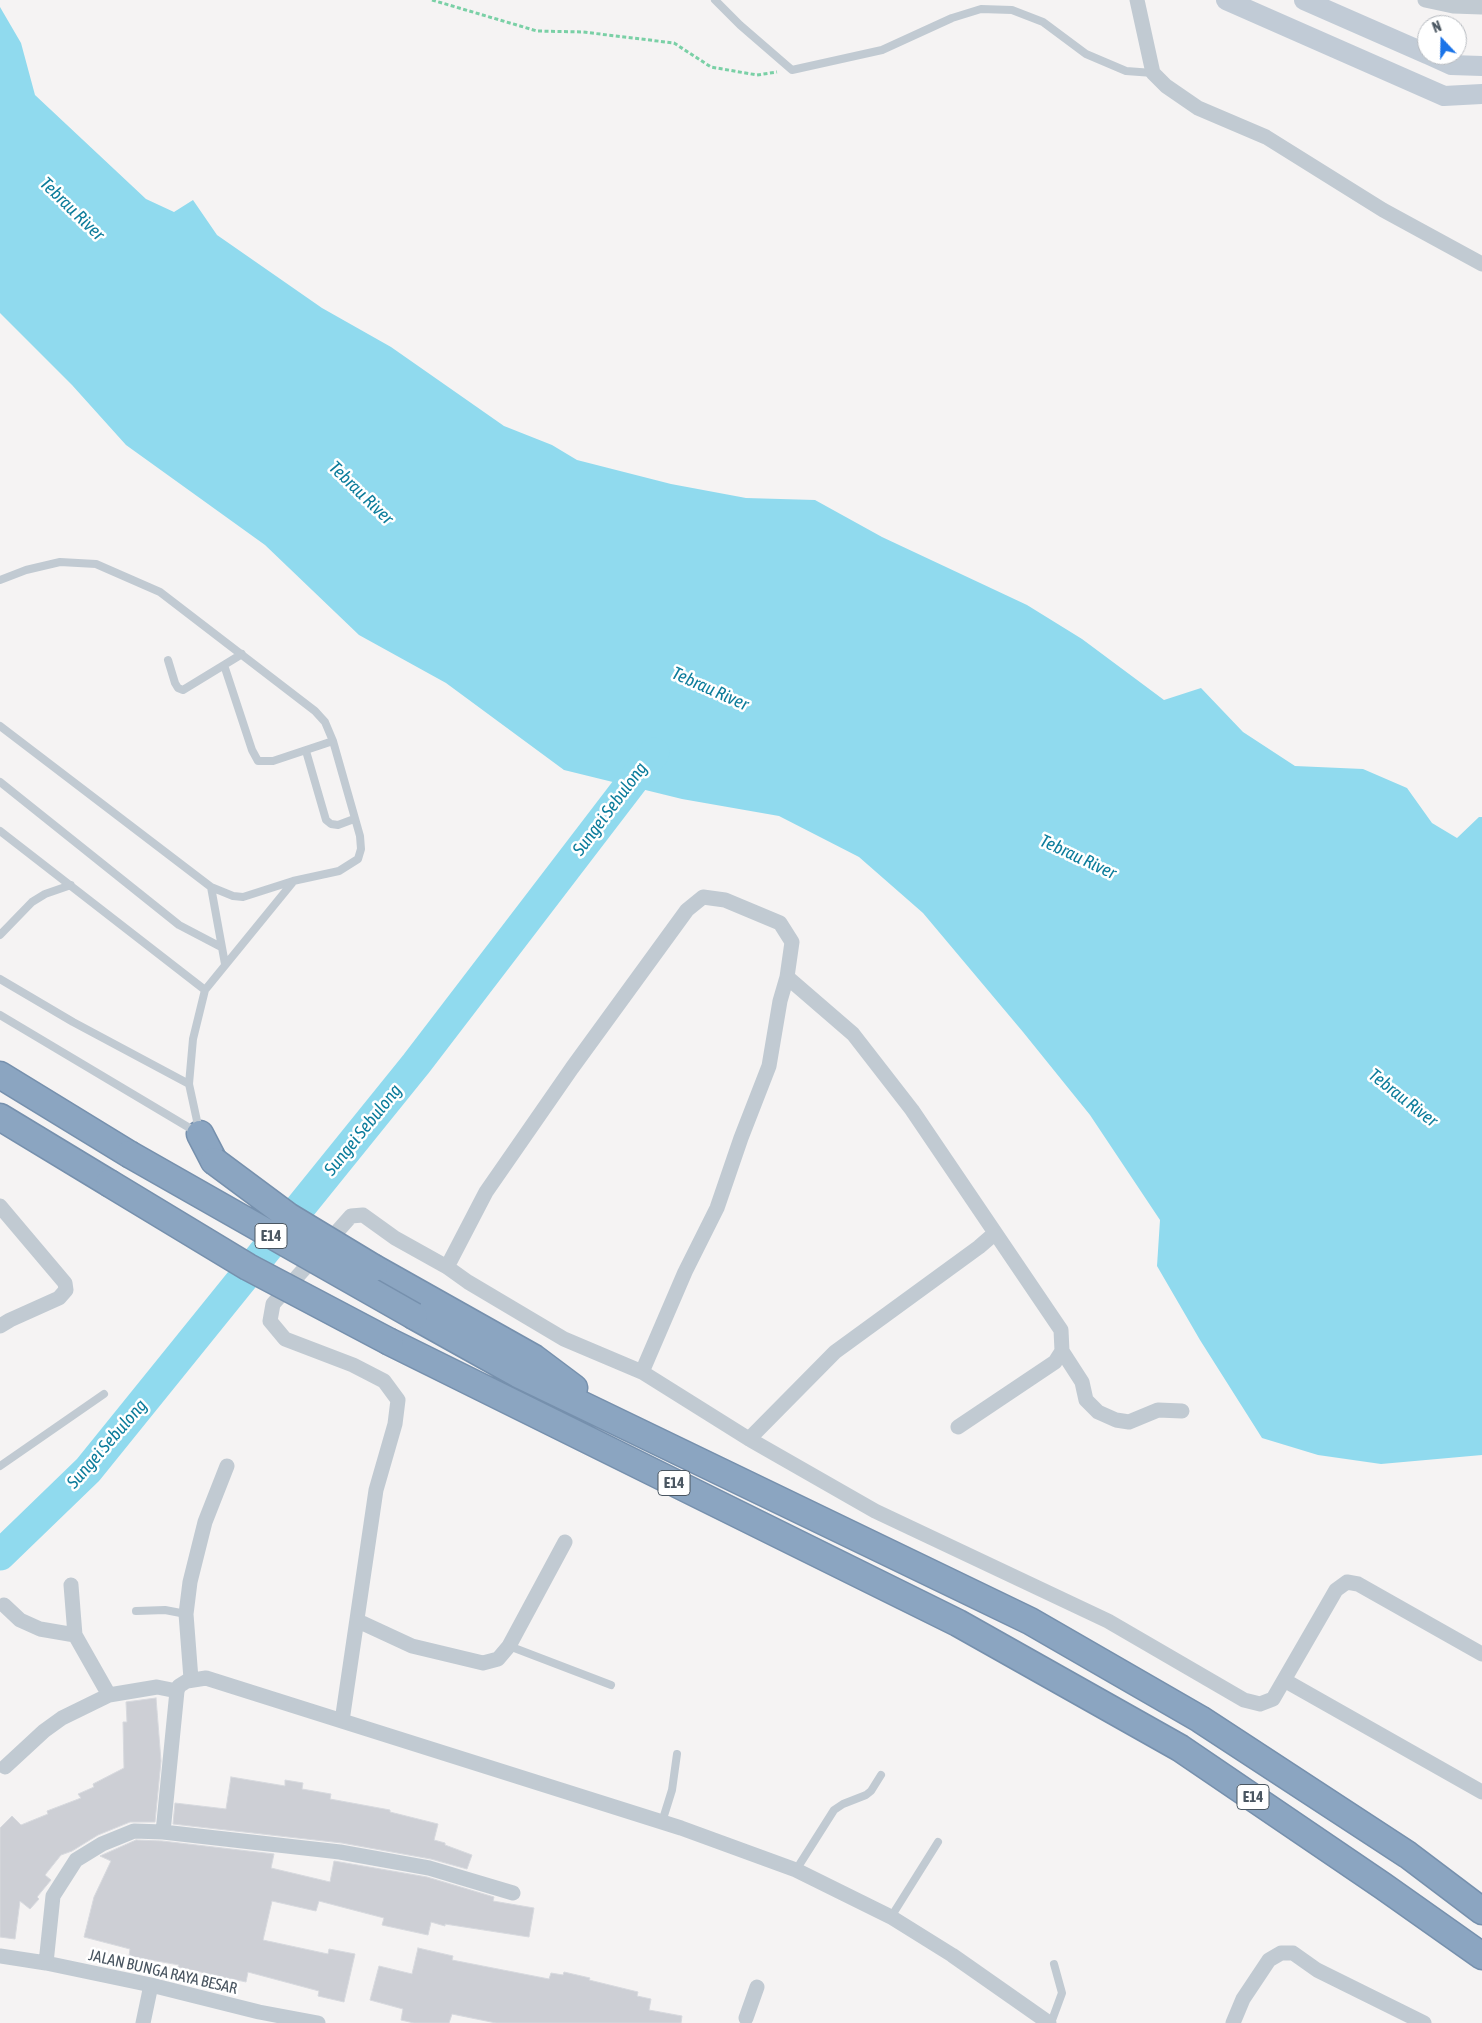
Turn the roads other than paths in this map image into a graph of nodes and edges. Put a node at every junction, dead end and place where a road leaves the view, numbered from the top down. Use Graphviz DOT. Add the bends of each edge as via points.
graph roads {
  1 [pos="715,0"];
  2 [pos="1137,0"];
  3 [pos="1226,0"];
  4 [pos="1304,0"];
  5 [pos="1431,1"];
  6 [pos="1482,7"];
  7 [pos="1417,50"];
  8 [pos="1473,65"];
  9 [pos="1153,72"];
  10 [pos="1474,94"];
  11 [pos="1482,264"];
  12 [pos="0,580"];
  13 [pos="242,654"];
  14 [pos="168,660"];
  15 [pos="224,665"];
  16 [pos="0,726"];
  17 [pos="333,741"];
  18 [pos="306,751"];
  19 [pos="0,782"];
  20 [pos="354,819"];
  21 [pos="0,831"];
  22 [pos="293,881"];
  23 [pos="71,885"];
  24 [pos="211,887"];
  25 [pos="0,935"];
  26 [pos="221,946"];
  27 [pos="225,964"];
  28 [pos="787,977"];
  29 [pos="0,979"];
  30 [pos="205,990"];
  31 [pos="0,1014"];
  32 [pos="0,1075"];
  33 [pos="189,1084"];
  34 [pos="0,1117"];
  35 [pos="200,1134"];
  36 [pos="0,1206"];
  37 [pos="994,1234"];
  38 [pos="447,1267"];
  39 [pos="0,1326"];
  40 [pos="1062,1351"];
  41 [pos="642,1372"];
  42 [pos="104,1394"];
  43 [pos="1182,1410"];
  44 [pos="620,1422"];
  45 [pos="958,1427"];
  46 [pos="749,1439"];
  47 [pos="0,1466"];
  48 [pos="227,1466"];
  49 [pos="566,1542"];
  50 [pos="71,1585"];
  51 [pos="4,1605"];
  52 [pos="136,1611"];
  53 [pos="186,1614"];
  54 [pos="358,1620"];
  55 [pos="75,1635"];
  56 [pos="509,1646"];
  57 [pos="1482,1654"];
  58 [pos="192,1679"];
  59 [pos="1284,1680"];
  60 [pos="612,1685"];
  61 [pos="177,1690"];
  62 [pos="109,1695"];
  63 [pos="342,1721"];
  64 [pos="677,1754"];
  65 [pos="5,1767"];
  66 [pos="881,1775"];
  67 [pos="1482,1792"];
  68 [pos="662,1822"];
  69 [pos="163,1832"];
  70 [pos="938,1842"];
  71 [pos="796,1870"];
  72 [pos="514,1893"];
  73 [pos="1482,1911"];
  74 [pos="891,1917"];
  75 [pos="0,1956"];
  76 [pos="1482,1956"];
  77 [pos="46,1963"];
  78 [pos="1054,1964"];
  79 [pos="151,1985"];
  80 [pos="758,1987"];
  81 [pos="258,2017"];
  82 [pos="746,2018"];
  83 [pos="143,2023"];
  84 [pos="318,2023"];
  85 [pos="1050,2023"];
  86 [pos="1233,2023"];
  87 [pos="1424,2023"];
  1 -- 9 [label="lane" via="792,70 882,50 952,18 981,9 1012,10 1043,22 1086,54 1126,71"];
  2 -- 9 [label="street"];
  3 -- 10 [label="street" via="1444,96"];
  4 -- 7 [label="street"];
  5 -- 6 [label="street"];
  8 -- 10 [label="street"];
  9 -- 11 [label="street" via="1166,86 1198,108 1266,137 1384,210"];
  12 -- 13 [label="lane" via="60,562 96,564 160,592"];
  13 -- 15 [label="lane"];
  13 -- 17 [label="lane" via="315,711 325,722"];
  14 -- 15 [label="lane" via="175,683 183,690"];
  15 -- 18 [label="lane" via="258,761 273,761"];
  16 -- 24 [label="lane"];
  17 -- 18 [label="lane"];
  17 -- 20 [label="lane"];
  18 -- 20 [label="lane" via="326,820 338,825"];
  19 -- 26 [label="lane" via="179,925"];
  20 -- 22 [label="lane" via="361,842 358,859 339,870"];
  21 -- 23 [label="lane"];
  22 -- 24 [label="lane" via="243,897"];
  22 -- 27 [label="lane"];
  23 -- 25 [label="lane" via="32,902 6,923"];
  23 -- 30 [label="lane"];
  24 -- 26 [label="lane"];
  26 -- 27 [label="lane"];
  27 -- 30 [label="lane"];
  28 -- 37 [label="street" via="853,1034 912,1110"];
  28 -- 38 [label="street" via="792,942 780,922 725,900 703,897 688,910 486,1192"];
  28 -- 41 [label="street" via="769,1066 717,1208"];
  29 -- 33 [label="lane"];
  30 -- 33 [label="lane" via="193,1039"];
  31 -- 35 [label="lane"];
  32 -- 44 [label="highway, E14, bridge" via="129,1154 414,1316 518,1374"];
  33 -- 35 [label="lane"];
  34 -- 76 [label="highway, E14, bridge" via="248,1267 390,1342 958,1623 1180,1748"];
  35 -- 44 [label="highway, bridge" via="214,1161 288,1216 534,1358"];
  36 -- 39 [label="street" via="65,1283 66,1290 59,1298"];
  37 -- 40 [label="street" via="1061,1330"];
  37 -- 46 [label="street" via="835,1352"];
  38 -- 41 [label="street" via="564,1339"];
  38 -- 54 [label="street" via="395,1238 363,1215 352,1216 273,1304 270,1321 285,1339 353,1365 384,1381 398,1400 395,1424 376,1490"];
  40 -- 43 [label="street" via="1082,1382 1086,1400 1098,1412 1129,1422 1158,1410"];
  40 -- 45 [label="street" via="1055,1362"];
  41 -- 46 [label="street"];
  42 -- 47 [label="lane"];
  44 -- 73 [label="highway, E14" via="1030,1621 1200,1719 1408,1856"];
  46 -- 59 [label="street" via="875,1511 1108,1621 1244,1700 1260,1704 1273,1699"];
  48 -- 53 [label="street" via="205,1522 190,1582"];
  49 -- 56 [label="street"];
  50 -- 55 [label="street"];
  51 -- 55 [label="street" via="20,1620"];
  52 -- 53 [label="lane" via="165,1610"];
  53 -- 58 [label="street"];
  54 -- 56 [label="street" via="412,1646 483,1663 498,1659"];
  54 -- 63 [label="street"];
  55 -- 62 [label="street"];
  56 -- 60 [label="lane"];
  57 -- 59 [label="street" via="1358,1584 1347,1582 1336,1590"];
  58 -- 61 [label="street"];
  58 -- 63 [label="street" via="206,1678"];
  59 -- 67 [label="street"];
  61 -- 62 [label="street" via="157,1687"];
  61 -- 69 [label="street"];
  62 -- 65 [label="street" via="62,1718"];
  63 -- 68 [label="street"];
  64 -- 68 [label="lane" via="672,1790"];
  66 -- 71 [label="lane" via="866,1795 834,1810"];
  68 -- 71 [label="street"];
  69 -- 72 [label="street" via="370,1857 428,1868"];
  69 -- 77 [label="street" via="134,1831 118,1836 76,1860 53,1896"];
  70 -- 74 [label="lane"];
  71 -- 74 [label="street"];
  74 -- 85 [label="street"];
  75 -- 77 [label="street, JALAN BUNGA RAYA BESAR"];
  77 -- 79 [label="street, JALAN BUNGA RAYA BESAR"];
  78 -- 85 [label="lane" via="1062,1993"];
  79 -- 81 [label="street, JALAN BUNGA RAYA BESAR"];
  79 -- 83 [label="street"];
  80 -- 82 [label="street"];
  81 -- 84 [label="street, JALAN BUNGA RAYA BESAR"];
  86 -- 87 [label="street" via="1243,1999 1269,1960 1281,1953 1292,1953 1317,1970"];
}
